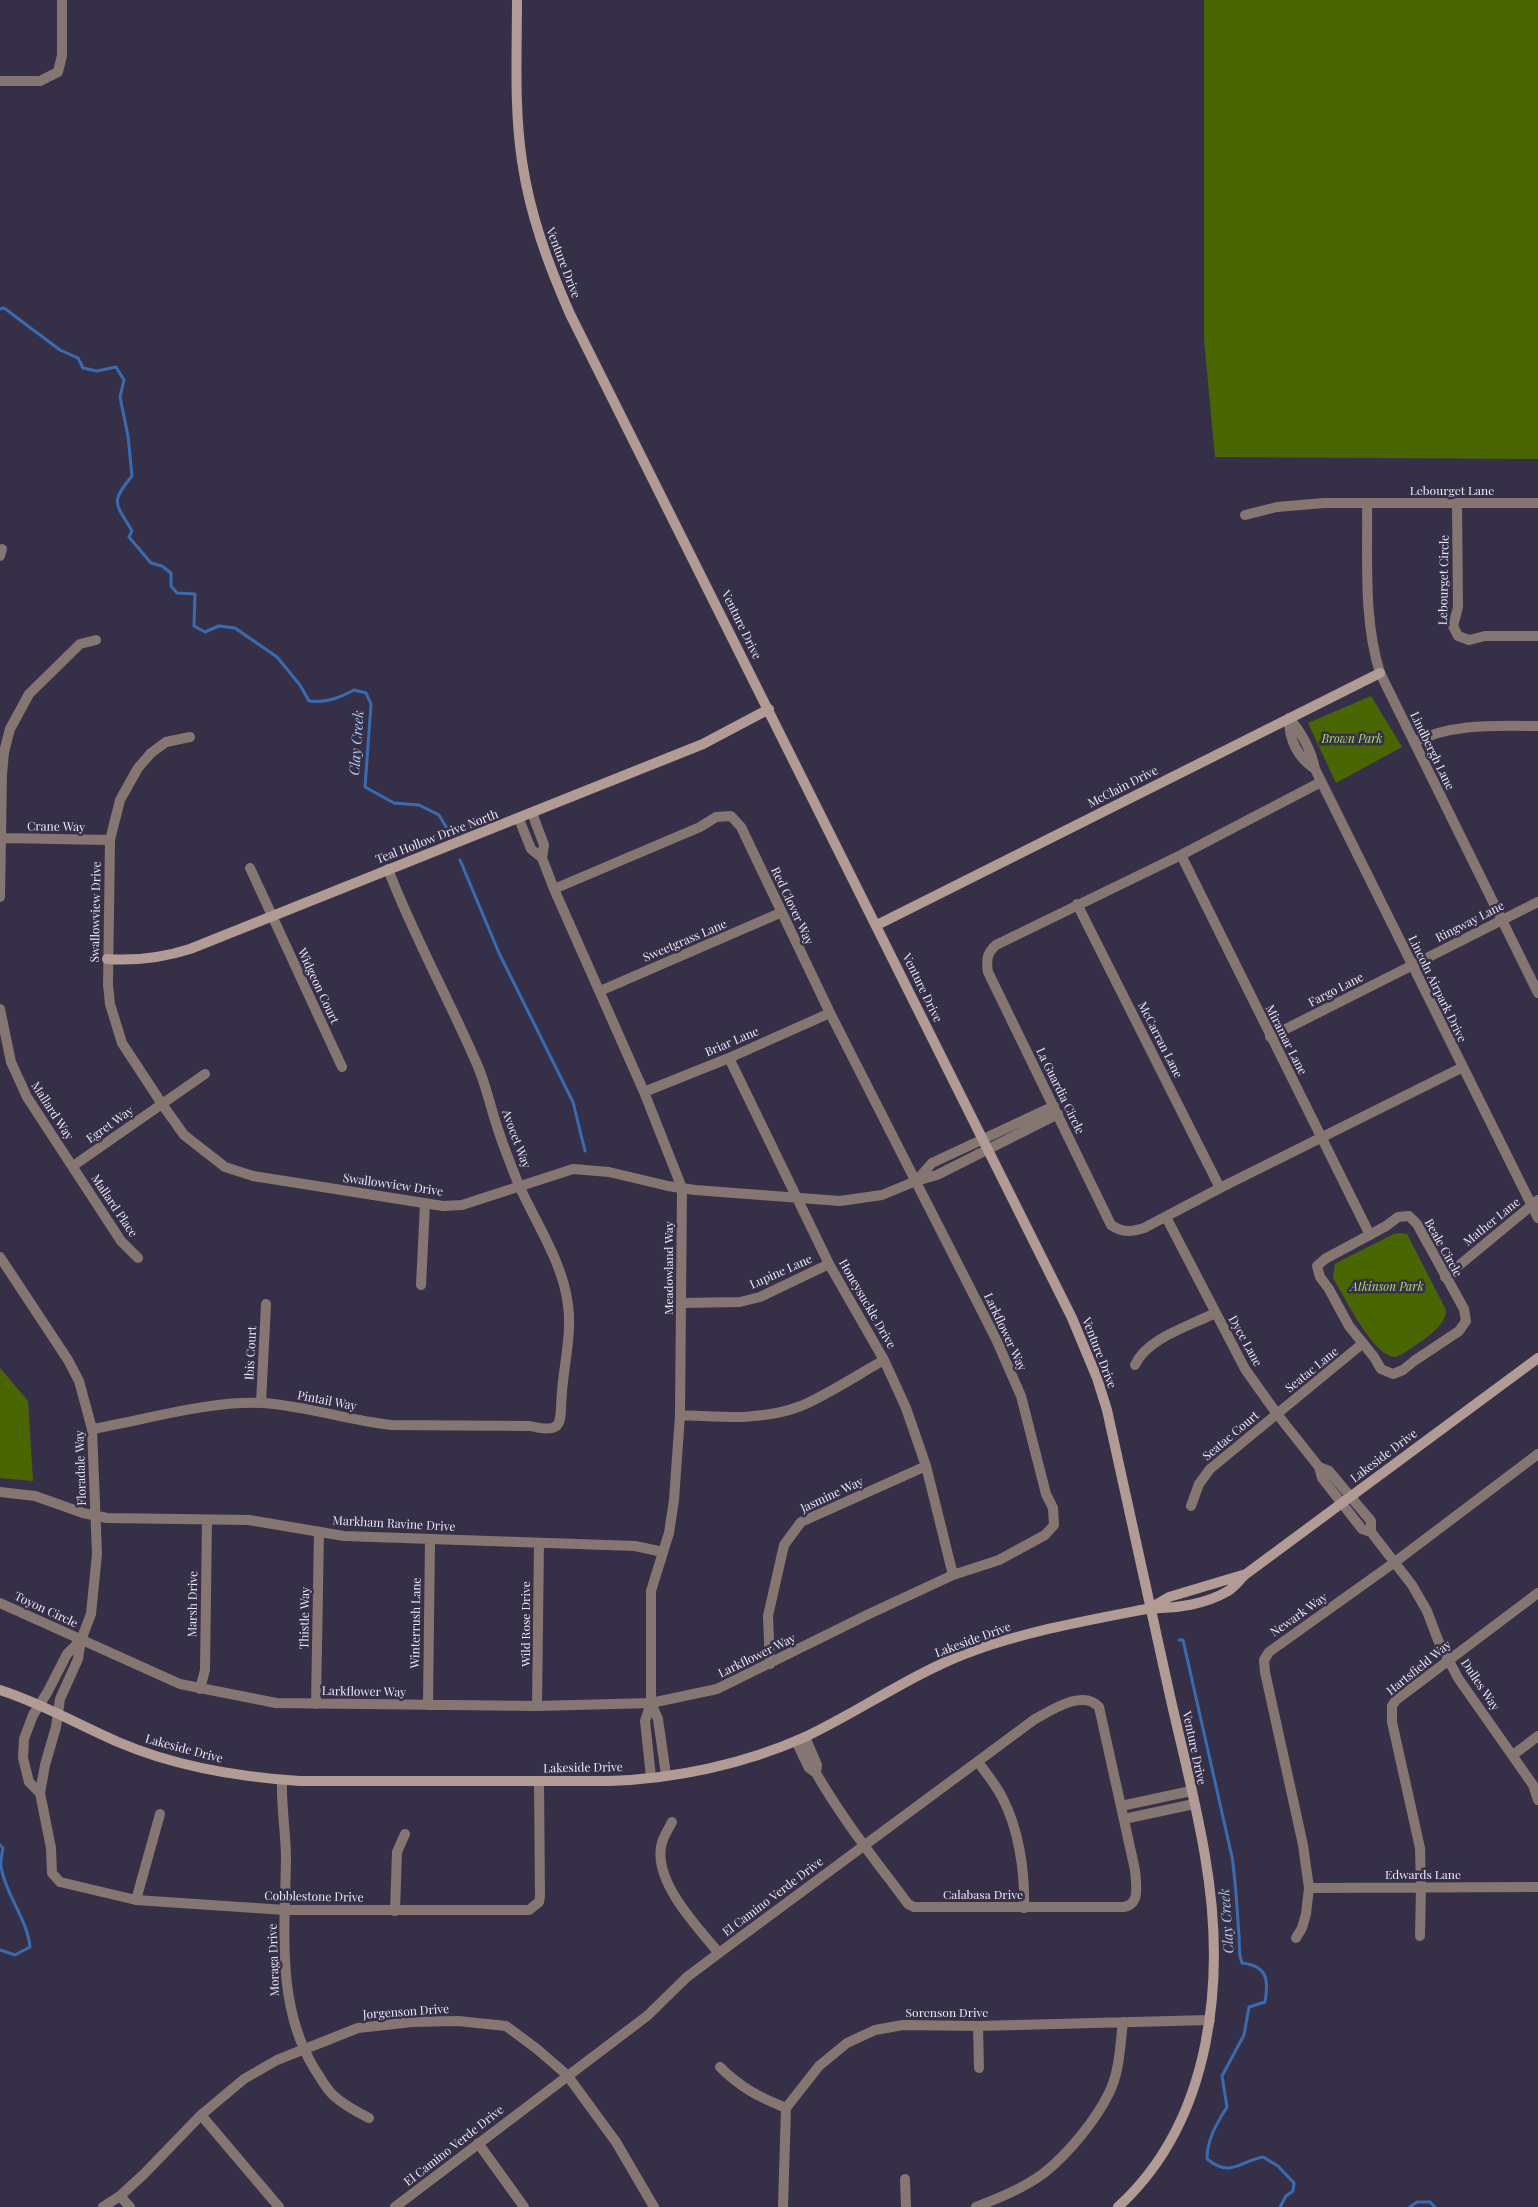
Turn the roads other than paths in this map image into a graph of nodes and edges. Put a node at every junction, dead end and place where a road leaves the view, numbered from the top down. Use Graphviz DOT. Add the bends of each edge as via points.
graph roads {
  1 [pos="62,0"];
  2 [pos="517,0"];
  3 [pos="0,81"];
  4 [pos="1367,503"];
  5 [pos="1457,503"];
  6 [pos="1538,503"];
  7 [pos="1245,515"];
  8 [pos="1538,636"];
  9 [pos="96,640"];
  10 [pos="1380,673"];
  11 [pos="769,709"];
  12 [pos="1289,718"];
  13 [pos="1538,726"];
  14 [pos="190,737"];
  15 [pos="1414,742"];
  16 [pos="1321,782"];
  17 [pos="532,813"];
  18 [pos="519,818"];
  19 [pos="2,838"];
  20 [pos="110,840"];
  21 [pos="1181,855"];
  22 [pos="542,858"];
  23 [pos="250,868"];
  24 [pos="388,869"];
  25 [pos="554,889"];
  26 [pos="0,897"];
  27 [pos="1538,902"];
  28 [pos="1077,904"];
  29 [pos="780,913"];
  30 [pos="272,916"];
  31 [pos="1502,920"];
  32 [pos="877,925"];
  33 [pos="107,958"];
  34 [pos="1412,965"];
  35 [pos="600,992"];
  36 [pos="1538,993"];
  37 [pos="0,1009"];
  38 [pos="830,1013"];
  39 [pos="1270,1037"];
  40 [pos="730,1058"];
  41 [pos="342,1067"];
  42 [pos="1461,1068"];
  43 [pos="205,1074"];
  44 [pos="644,1092"];
  45 [pos="162,1104"];
  46 [pos="1056,1110"];
  47 [pos="1321,1138"];
  48 [pos="983,1139"];
  49 [pos="989,1150"];
  50 [pos="73,1166"];
  51 [pos="916,1181"];
  52 [pos="519,1185"];
  53 [pos="682,1188"];
  54 [pos="1220,1188"];
  55 [pos="800,1200"];
  56 [pos="1535,1203"];
  57 [pos="425,1204"];
  58 [pos="1166,1217"];
  59 [pos="1538,1218"];
  60 [pos="1370,1235"];
  61 [pos="0,1257"];
  62 [pos="138,1258"];
  63 [pos="830,1264"];
  64 [pos="1445,1277"];
  65 [pos="421,1285"];
  66 [pos="682,1303"];
  67 [pos="266,1304"];
  68 [pos="1215,1313"];
  69 [pos="1362,1344"];
  70 [pos="1538,1358"];
  71 [pos="884,1360"];
  72 [pos="1135,1365"];
  73 [pos="262,1403"];
  74 [pos="1277,1414"];
  75 [pos="680,1416"];
  76 [pos="557,1426"];
  77 [pos="92,1429"];
  78 [pos="1538,1454"];
  79 [pos="926,1466"];
  80 [pos="0,1492"];
  81 [pos="1347,1499"];
  82 [pos="1191,1506"];
  83 [pos="95,1516"];
  84 [pos="207,1520"];
  85 [pos="319,1532"];
  86 [pos="430,1540"];
  87 [pos="539,1543"];
  88 [pos="663,1552"];
  89 [pos="1395,1562"];
  90 [pos="953,1575"];
  91 [pos="1538,1593"];
  92 [pos="0,1602"];
  93 [pos="1151,1608"];
  94 [pos="81,1640"];
  95 [pos="1448,1659"];
  96 [pos="770,1664"];
  97 [pos="200,1689"];
  98 [pos="0,1690"];
  99 [pos="651,1703"];
  100 [pos="316,1704"];
  101 [pos="428,1705"];
  102 [pos="40,1706"];
  103 [pos="538,1706"];
  104 [pos="57,1714"];
  105 [pos="1538,1736"];
  106 [pos="801,1739"];
  107 [pos="1513,1755"];
  108 [pos="978,1762"];
  109 [pos="666,1775"];
  110 [pos="651,1778"];
  111 [pos="282,1780"];
  112 [pos="539,1782"];
  113 [pos="1191,1791"];
  114 [pos="40,1793"];
  115 [pos="1538,1800"];
  116 [pos="1194,1804"];
  117 [pos="1122,1806"];
  118 [pos="160,1814"];
  119 [pos="1124,1819"];
  120 [pos="672,1822"];
  121 [pos="405,1834"];
  122 [pos="863,1846"];
  123 [pos="1421,1887"];
  124 [pos="1538,1887"];
  125 [pos="1309,1888"];
  126 [pos="136,1900"];
  127 [pos="1024,1908"];
  128 [pos="285,1910"];
  129 [pos="395,1911"];
  130 [pos="1420,1936"];
  131 [pos="1296,1938"];
  132 [pos="719,1953"];
  133 [pos="1210,2020"];
  134 [pos="1123,2022"];
  135 [pos="978,2026"];
  136 [pos="303,2049"];
  137 [pos="720,2067"];
  138 [pos="979,2068"];
  139 [pos="566,2075"];
  140 [pos="786,2108"];
  141 [pos="201,2114"];
  142 [pos="369,2118"];
  143 [pos="478,2143"];
  144 [pos="905,2180"];
  145 [pos="120,2196"];
  146 [pos="103,2207"];
  147 [pos="130,2207"];
  148 [pos="278,2207"];
  149 [pos="395,2207"];
  150 [pos="524,2207"];
  151 [pos="654,2207"];
  152 [pos="783,2207"];
  153 [pos="906,2207"];
  154 [pos="976,2207"];
  155 [pos="1118,2207"];
  1 -- 3 [label="street" via="62,54 58,72 40,81"];
  2 -- 11 [label="street, Venture Drive" via="517,96 522,160 542,248 574,322"];
  4 -- 5 [label="street, Lebourget Lane"];
  4 -- 7 [label="street, Lebourget Lane" via="1300,504"];
  4 -- 10 [label="street, Lindbergh Lane" via="1370,629"];
  5 -- 6 [label="street, Lebourget Lane"];
  5 -- 8 [label="street, Lebourget Circle" via="1458,607 1453,626 1458,636 1469,640 1485,636"];
  9 -- 19 [label="street" via="80,644 29,694 18,711 4,752"];
  10 -- 12 [label="street, McClain Drive"];
  10 -- 15 [label="street, Lindbergh Lane"];
  11 -- 17 [label="street, Teal Hollow Drive North" via="703,744"];
  11 -- 32 [label="street, Venture Drive"];
  12 -- 16 [label="street, Lincoln Airpark Drive" via="1298,728"];
  12 -- 32 [label="street, McClain Drive"];
  13 -- 15 [label="street" via="1458,728 1439,731"];
  14 -- 20 [label="street, Swallowview Drive" via="166,742 138,768 120,800"];
  15 -- 31 [label="street, Lindbergh Lane"];
  16 -- 21 [label="street, La Guardia Circle"];
  16 -- 34 [label="street, Lincoln Airpark Drive"];
  17 -- 18 [label="street, Teal Hollow Drive North"];
  17 -- 22 [label="street, Meadowland Way" via="544,845"];
  18 -- 22 [label="street, Meadowland Way" via="531,849"];
  18 -- 24 [label="street, Teal Hollow Drive North"];
  19 -- 20 [label="street, Crane Way"];
  19 -- 26 [label="street"];
  20 -- 33 [label="street, Swallowview Drive"];
  21 -- 28 [label="street, La Guardia Circle"];
  21 -- 39 [label="street, Miramar Lane"];
  22 -- 25 [label="street, Meadowland Way"];
  23 -- 30 [label="street, Widgeon Court"];
  24 -- 30 [label="street, Teal Hollow Drive North"];
  24 -- 52 [label="street, Avocet Way" via="477,1064"];
  25 -- 29 [label="street, Red Clover Way" via="700,827 716,817 731,816 741,827"];
  25 -- 35 [label="street, Meadowland Way"];
  27 -- 31 [label="street, Ringway Lane"];
  28 -- 46 [label="street, La Guardia Circle" via="996,945 986,962"];
  28 -- 54 [label="street, McCarran Lane"];
  29 -- 35 [label="street, Sweetgrass Lane"];
  29 -- 38 [label="street, Red Clover Way"];
  30 -- 33 [label="street, Teal Hollow Drive North" via="190,950 164,957 144,960"];
  30 -- 41 [label="street, Widgeon Court"];
  31 -- 34 [label="street, Ringway Lane"];
  31 -- 36 [label="street, Lindbergh Lane"];
  32 -- 48 [label="street, Venture Drive"];
  33 -- 45 [label="street, Swallowview Drive" via="110,1004 115,1023 132,1060"];
  34 -- 39 [label="street, Fargo Lane"];
  34 -- 42 [label="street, Lincoln Airpark Drive"];
  35 -- 44 [label="street, Meadowland Way"];
  37 -- 50 [label="street, Mallard Way" via="5,1042 18,1080"];
  38 -- 40 [label="street, Briar Lane"];
  38 -- 51 [label="street, Red Clover Way"];
  39 -- 47 [label="street, Miramar Lane"];
  40 -- 44 [label="street, Briar Lane"];
  40 -- 55 [label="street, Honeysuckle Drive"];
  42 -- 47 [label="street, La Guardia Circle"];
  42 -- 56 [label="street, Lincoln Airpark Drive"];
  43 -- 45 [label="street, Egret Way"];
  44 -- 53 [label="street, Meadowland Way"];
  45 -- 50 [label="street, Egret Way"];
  45 -- 57 [label="street, Swallowview Drive" via="184,1135 224,1166 253,1176"];
  46 -- 48 [label="street, Swallowview Drive"];
  46 -- 49 [label="street, Swallowview Drive"];
  46 -- 58 [label="street, La Guardia Circle" via="1111,1225 1133,1232"];
  47 -- 54 [label="street, La Guardia Circle"];
  47 -- 60 [label="street, Miramar Lane"];
  48 -- 49 [label="street, Venture Drive"];
  48 -- 51 [label="street, Swallowview Drive" via="932,1163"];
  49 -- 51 [label="street, Swallowview Drive" via="937,1175"];
  49 -- 93 [label="street, Venture Drive" via="1072,1318 1097,1378"];
  50 -- 62 [label="street, Mallard Place" via="121,1241"];
  51 -- 55 [label="street, Swallowview Drive" via="863,1199"];
  51 -- 90 [label="street, Larkflower Way" via="996,1339 1021,1396 1046,1494 1053,1508 1054,1525 1045,1535 998,1560"];
  52 -- 53 [label="street, Swallowview Drive" via="583,1168"];
  52 -- 57 [label="street, Swallowview Drive" via="462,1205"];
  52 -- 76 [label="street, Avocet Way" via="560,1272 569,1306 561,1420"];
  53 -- 55 [label="street, Swallowview Drive"];
  53 -- 66 [label="street, Meadowland Way"];
  54 -- 58 [label="street, La Guardia Circle"];
  55 -- 63 [label="street, Honeysuckle Drive"];
  56 -- 59 [label="street, Lincoln Airpark Drive"];
  56 -- 64 [label="street, Mather Lane"];
  57 -- 65 [label="street"];
  58 -- 68 [label="street, Dyce Lane"];
  60 -- 64 [label="street, Beale Circle" via="1398,1217 1409,1216 1417,1224"];
  60 -- 69 [label="street, Beale Circle" via="1325,1258 1317,1266 1320,1277"];
  61 -- 77 [label="street, Floradale Way" via="68,1360 79,1381"];
  63 -- 66 [label="street, Lupine Lane" via="760,1298 740,1302"];
  63 -- 71 [label="street, Honeysuckle Drive"];
  64 -- 69 [label="street, Beale Circle" via="1464,1310 1466,1321 1459,1331 1404,1370 1393,1374 1381,1369"];
  66 -- 75 [label="street, Meadowland Way"];
  67 -- 73 [label="street, Ibis Court"];
  68 -- 72 [label="street" via="1152,1344 1143,1351"];
  68 -- 74 [label="street, Dyce Lane" via="1245,1369"];
  69 -- 74 [label="street, Seatac Lane"];
  70 -- 81 [label="street, Lakeside Drive"];
  71 -- 75 [label="street" via="800,1406 765,1415"];
  71 -- 79 [label="street, Honeysuckle Drive" via="906,1408"];
  73 -- 76 [label="street, Pintail Way" via="391,1425 530,1426 547,1430"];
  73 -- 77 [label="street, Pintail Way" via="222,1404"];
  74 -- 81 [label="street, Dyce Lane" via="1319,1466 1329,1471"];
  74 -- 82 [label="street, Seatac Court" via="1210,1469 1199,1484"];
  75 -- 88 [label="street, Meadowland Way" via="674,1500"];
  77 -- 83 [label="street, Floradale Way"];
  78 -- 89 [label="street, Newark Way"];
  79 -- 90 [label="street, Honeysuckle Drive"];
  79 -- 96 [label="street, Jasmine Way" via="801,1522 784,1545 768,1616"];
  80 -- 83 [label="street" via="35,1496"];
  81 -- 89 [label="street, Dulles Way" via="1371,1521 1371,1532"];
  81 -- 93 [label="street, Lakeside Drive" via="1229,1590 1172,1608"];
  83 -- 84 [label="street, Markham Ravine Drive"];
  83 -- 94 [label="street, Floradale Way" via="97,1554 91,1614"];
  84 -- 85 [label="street, Markham Ravine Drive" via="264,1521"];
  84 -- 97 [label="street, Marsh Drive" via="205,1670"];
  85 -- 86 [label="street, Markham Ravine Drive"];
  85 -- 100 [label="street, Thistle Way"];
  86 -- 87 [label="street, Markham Ravine Drive"];
  86 -- 101 [label="street, Winterrush Lane"];
  87 -- 88 [label="street, Markham Ravine Drive" via="635,1546"];
  87 -- 103 [label="street, Wild Rose Drive"];
  88 -- 99 [label="street, Meadowland Way" via="651,1591"];
  89 -- 95 [label="street, Dulles Way" via="1428,1611"];
  89 -- 125 [label="street, Newark Way" via="1269,1652 1264,1660 1304,1845"];
  90 -- 96 [label="street, Larkflower Way"];
  91 -- 95 [label="street, Hartsfield Way"];
  92 -- 94 [label="street, Toyon Circle"];
  93 -- 106 [label="street, Lakeside Drive" via="1024,1635 968,1653 926,1671"];
  93 -- 113 [label="street, Venture Drive"];
  94 -- 97 [label="street, Larkflower Way" via="180,1684"];
  94 -- 102 [label="street, Floradale Way" via="67,1654"];
  94 -- 104 [label="street, Floradale Way" via="78,1659 60,1699"];
  95 -- 107 [label="street, Dulles Way"];
  95 -- 123 [label="street, Hartsfield Way" via="1396,1700 1390,1713 1418,1836"];
  96 -- 99 [label="street, Larkflower Way" via="717,1689"];
  97 -- 100 [label="street, Larkflower Way" via="276,1703"];
  98 -- 102 [label="street, Lakeside Drive"];
  99 -- 103 [label="street, Larkflower Way"];
  99 -- 109 [label="street, Meadowland Way" via="658,1719"];
  99 -- 110 [label="street, Meadowland Way" via="645,1721"];
  100 -- 101 [label="street, Larkflower Way"];
  101 -- 103 [label="street, Larkflower Way"];
  102 -- 104 [label="street, Lakeside Drive"];
  102 -- 114 [label="street, Cobblestone Drive" via="22,1748 29,1782"];
  104 -- 111 [label="street, Lakeside Drive" via="119,1743 168,1760 231,1774"];
  104 -- 114 [label="street, Cobblestone Drive"];
  105 -- 107 [label="street"];
  106 -- 109 [label="street, Lakeside Drive" via="732,1762"];
  106 -- 122 [label="street, Calabasa Drive" via="809,1768 816,1773"];
  107 -- 115 [label="street, Dulles Way" via="1533,1785"];
  108 -- 117 [label="street, El Camino Verde Drive" via="1035,1719 1068,1703 1094,1701 1099,1707"];
  108 -- 122 [label="street, El Camino Verde Drive"];
  108 -- 127 [label="street" via="1002,1797 1009,1814 1023,1873"];
  109 -- 110 [label="street, Lakeside Drive"];
  110 -- 112 [label="street, Lakeside Drive"];
  111 -- 112 [label="street, Lakeside Drive"];
  111 -- 128 [label="street, Moraga Drive" via="286,1843"];
  112 -- 129 [label="street, Cobblestone Drive" via="540,1896 535,1907 522,1911"];
  113 -- 116 [label="street, Venture Drive"];
  113 -- 117 [label="street"];
  114 -- 126 [label="street, Cobblestone Drive" via="51,1848 52,1873 60,1882"];
  116 -- 119 [label="street"];
  116 -- 133 [label="street, Venture Drive" via="1205,1855 1211,1915"];
  117 -- 119 [label="street, El Camino Verde Drive"];
  118 -- 126 [label="street"];
  119 -- 127 [label="street, Calabasa Drive" via="1136,1884 1136,1895 1130,1906"];
  120 -- 132 [label="street" via="661,1847 666,1880"];
  121 -- 129 [label="street" via="397,1852"];
  122 -- 127 [label="street, Calabasa Drive" via="908,1904 914,1907"];
  122 -- 132 [label="street, El Camino Verde Drive"];
  123 -- 124 [label="street, Edwards Lane"];
  123 -- 125 [label="street, Edwards Lane"];
  123 -- 130 [label="street, Hartsfield Way"];
  125 -- 131 [label="street" via="1306,1914"];
  126 -- 128 [label="street, Cobblestone Drive"];
  128 -- 129 [label="street, Cobblestone Drive"];
  128 -- 136 [label="street, Moraga Drive" via="287,1998"];
  132 -- 139 [label="street, El Camino Verde Drive" via="687,1977 648,2016"];
  133 -- 134 [label="street, Sorenson Drive"];
  133 -- 155 [label="street, Venture Drive" via="1202,2065 1180,2121 1152,2169"];
  134 -- 135 [label="street, Sorenson Drive"];
  134 -- 154 [label="street" via="1118,2064 1110,2092 1073,2144 1044,2173 1004,2196"];
  135 -- 138 [label="street"];
  135 -- 140 [label="street, Sorenson Drive" via="903,2025 875,2030 847,2043 819,2066"];
  136 -- 139 [label="street, Jorgenson Drive" via="358,2028 458,2020 506,2026"];
  136 -- 141 [label="street, Jorgenson Drive" via="244,2079"];
  136 -- 142 [label="street, Moraga Drive" via="333,2095"];
  137 -- 140 [label="street" via="753,2094"];
  139 -- 143 [label="street, El Camino Verde Drive"];
  139 -- 151 [label="street, Jorgenson Drive" via="616,2142"];
  140 -- 152 [label="street"];
  141 -- 145 [label="street, Jorgenson Drive"];
  141 -- 148 [label="street"];
  143 -- 149 [label="street, El Camino Verde Drive"];
  143 -- 150 [label="street"];
  144 -- 153 [label="street"];
  145 -- 146 [label="street, Jorgenson Drive"];
  145 -- 147 [label="street"];
}
